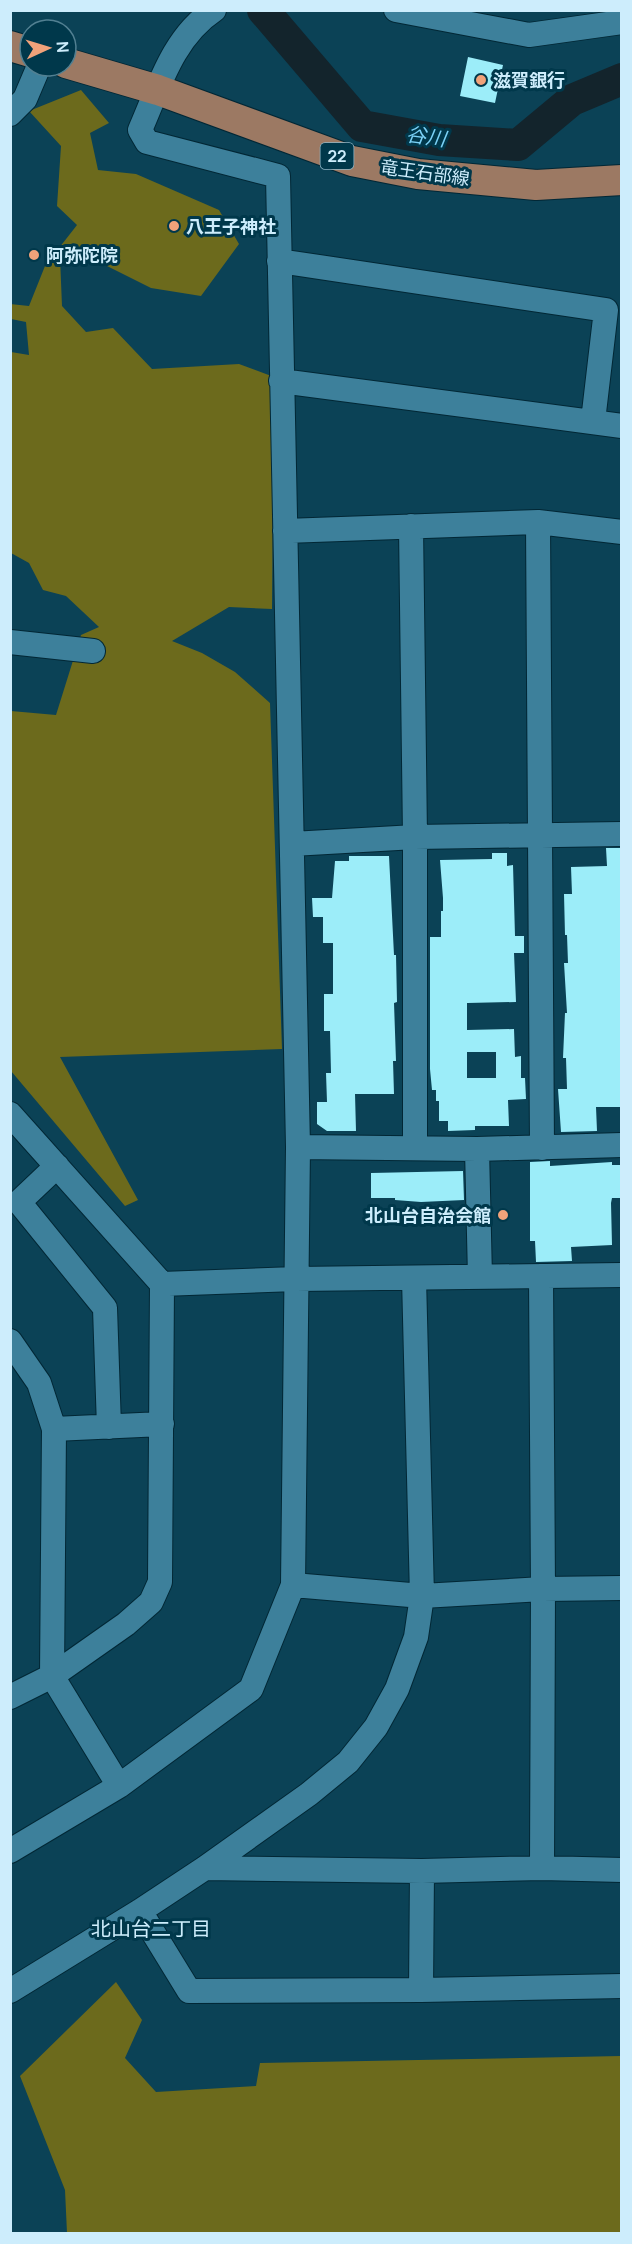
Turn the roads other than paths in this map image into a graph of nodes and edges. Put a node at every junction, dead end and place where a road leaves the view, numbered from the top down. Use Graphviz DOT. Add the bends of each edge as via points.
graph roads {
  1 [pos="214,10"];
  2 [pos="396,10"];
  3 [pos="617,19"];
  4 [pos="78,67"];
  5 [pos="34,78"];
  6 [pos="158,90"];
  7 [pos="10,114"];
  8 [pos="621,180"];
  9 [pos="279,261"];
  10 [pos="281,381"];
  11 [pos="592,421"];
  12 [pos="621,426"];
  13 [pos="538,522"];
  14 [pos="411,526"];
  15 [pos="285,531"];
  16 [pos="621,532"];
  17 [pos="10,642"];
  18 [pos="93,651"];
  19 [pos="621,834"];
  20 [pos="541,836"];
  21 [pos="415,837"];
  22 [pos="292,844"];
  23 [pos="10,1114"];
  24 [pos="621,1145"];
  25 [pos="298,1147"];
  26 [pos="415,1148"];
  27 [pos="542,1148"];
  28 [pos="477,1149"];
  29 [pos="57,1166"];
  30 [pos="621,1275"];
  31 [pos="541,1276"];
  32 [pos="480,1277"];
  33 [pos="414,1278"];
  34 [pos="296,1279"];
  35 [pos="162,1284"];
  36 [pos="10,1341"];
  37 [pos="162,1424"];
  38 [pos="109,1426"];
  39 [pos="54,1429"];
  40 [pos="292,1585"];
  41 [pos="621,1588"];
  42 [pos="543,1589"];
  43 [pos="422,1596"];
  44 [pos="52,1676"];
  45 [pos="10,1697"];
  46 [pos="119,1786"];
  47 [pos="10,1851"];
  48 [pos="205,1868"];
  49 [pos="542,1868"];
  50 [pos="621,1870"];
  51 [pos="422,1871"];
  52 [pos="140,1911"];
  53 [pos="621,1986"];
  54 [pos="421,1990"];
  55 [pos="10,1991"];
  1 -- 6 [label="street" via="180,42"];
  2 -- 3 [label="street" via="529,35"];
  4 -- 6 [label="main road, 竜王石部線 / 22"];
  5 -- 7 [label="street" via="25,99"];
  6 -- 8 [label="main road, 竜王石部線 / 22" via="352,161 418,174 536,185"];
  6 -- 9 [label="street" via="140,130 147,142 278,176"];
  9 -- 10 [label="street"];
  9 -- 11 [label="street" via="606,310"];
  10 -- 11 [label="street"];
  10 -- 15 [label="street"];
  11 -- 12 [label="street"];
  13 -- 14 [label="street"];
  13 -- 16 [label="street"];
  13 -- 20 [label="street"];
  14 -- 15 [label="street"];
  14 -- 21 [label="street"];
  15 -- 22 [label="street"];
  17 -- 18 [label="street"];
  19 -- 20 [label="street"];
  20 -- 21 [label="street"];
  20 -- 27 [label="street"];
  21 -- 22 [label="street"];
  21 -- 26 [label="street"];
  22 -- 25 [label="street"];
  23 -- 29 [label="street"];
  24 -- 27 [label="street"];
  25 -- 26 [label="street"];
  25 -- 34 [label="street"];
  26 -- 28 [label="street"];
  27 -- 28 [label="street"];
  28 -- 32 [label="street"];
  29 -- 35 [label="street"];
  29 -- 38 [label="street" via="20,1202 105,1308"];
  30 -- 31 [label="street"];
  31 -- 32 [label="street"];
  31 -- 42 [label="street"];
  32 -- 33 [label="street"];
  33 -- 34 [label="street"];
  33 -- 43 [label="street"];
  34 -- 35 [label="street"];
  34 -- 40 [label="street"];
  35 -- 37 [label="street"];
  36 -- 39 [label="street" via="39,1383"];
  37 -- 38 [label="street"];
  37 -- 44 [label="street" via="160,1582 152,1602"];
  38 -- 39 [label="street"];
  39 -- 44 [label="street"];
  40 -- 43 [label="street"];
  40 -- 46 [label="street" via="252,1689"];
  41 -- 42 [label="street"];
  42 -- 43 [label="street"];
  42 -- 49 [label="street"];
  43 -- 48 [label="street" via="416,1637 397,1689 376,1727 348,1762"];
  44 -- 45 [label="street"];
  44 -- 46 [label="street"];
  46 -- 47 [label="street"];
  48 -- 51 [label="street"];
  48 -- 52 [label="street"];
  49 -- 50 [label="street"];
  49 -- 51 [label="street"];
  51 -- 54 [label="street"];
  52 -- 54 [label="street" via="189,1991"];
  52 -- 55 [label="street"];
  53 -- 54 [label="street"];
}
